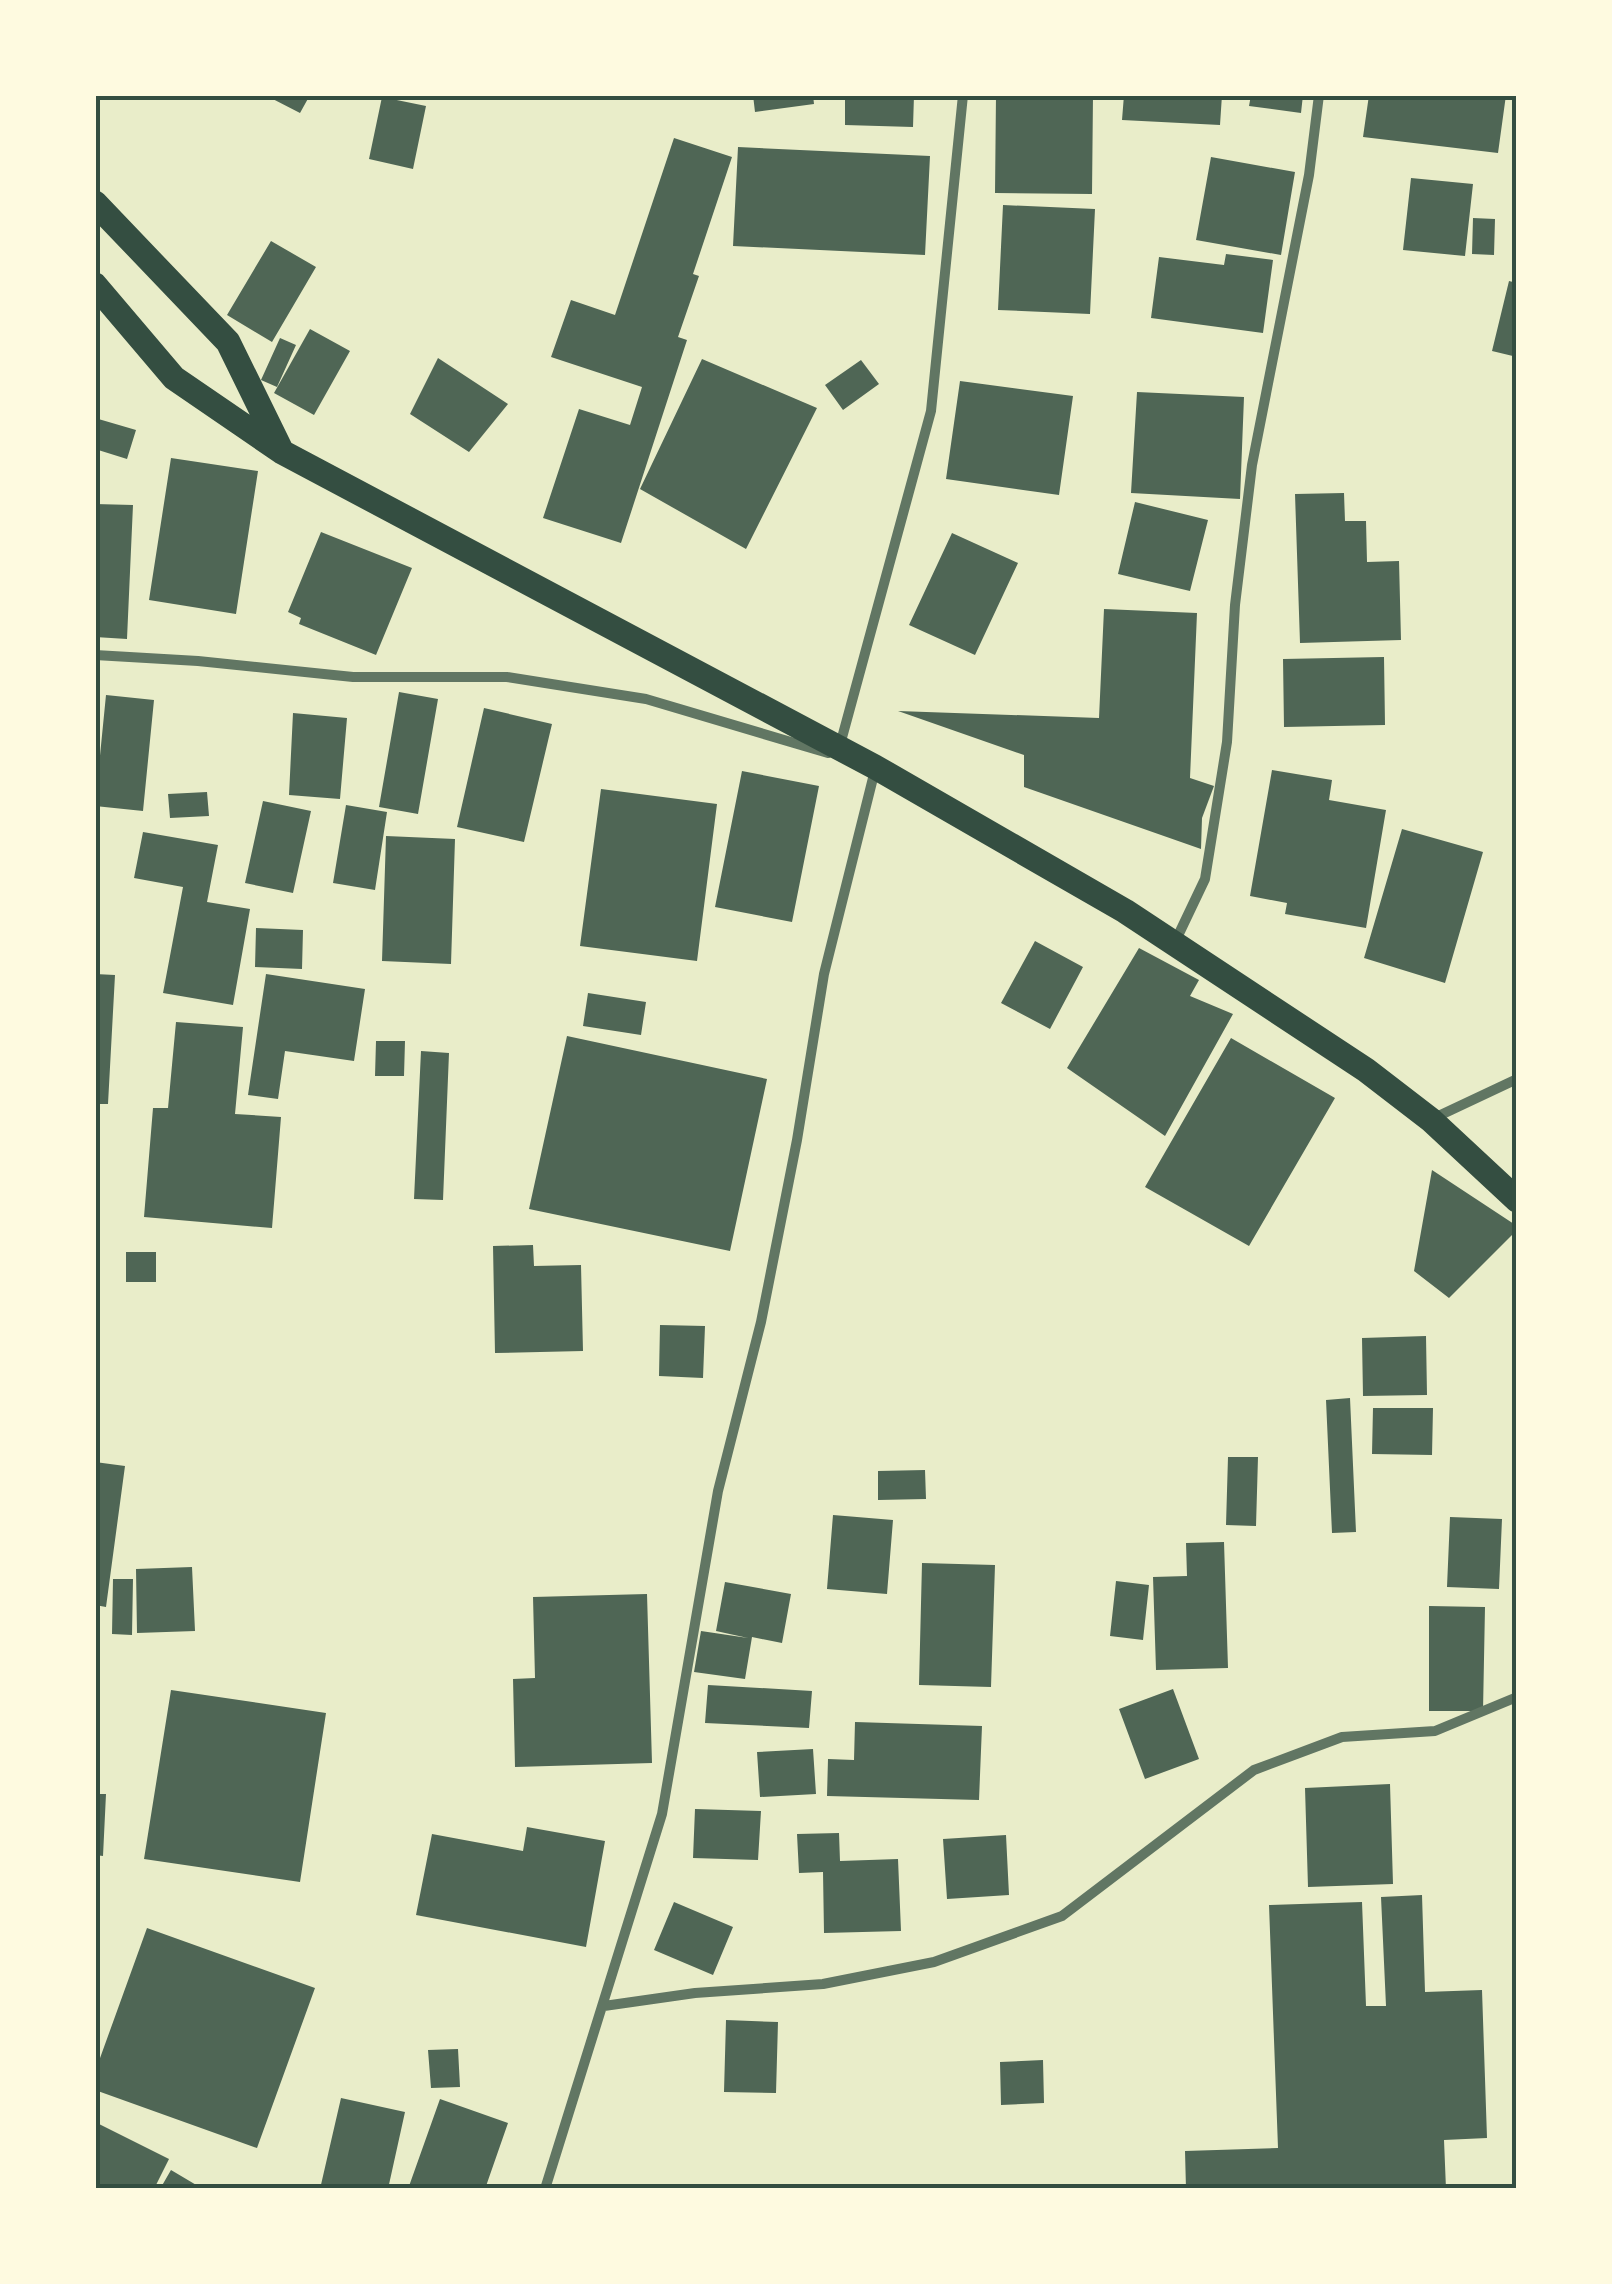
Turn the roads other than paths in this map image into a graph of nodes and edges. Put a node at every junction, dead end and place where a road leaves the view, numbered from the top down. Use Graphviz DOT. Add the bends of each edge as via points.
graph roads {
  1 [pos="963,95"];
  2 [pos="1319,95"];
  3 [pos="95,203"];
  4 [pos="95,285"];
  5 [pos="282,452"];
  6 [pos="95,654"];
  7 [pos="839,748"];
  8 [pos="875,768"];
  9 [pos="1175,943"];
  10 [pos="1517,1080"];
  11 [pos="1431,1120"];
  12 [pos="1517,1200"];
  13 [pos="1517,1696"];
  14 [pos="604,2006"];
  15 [pos="546,2189"];
  1 -- 7 [label="street" via="932,411"];
  2 -- 9 [label="street" via="1252,465 1227,742 1206,879"];
  3 -- 5 [label="main road" via="228,342"];
  4 -- 5 [label="main road" via="174,378"];
  5 -- 7 [label="main road"];
  6 -- 8 [label="street" via="354,676 507,678 646,698"];
  7 -- 8 [label="main road"];
  8 -- 9 [label="main road"];
  8 -- 14 [label="street" via="824,974 761,1322 718,1491 662,1814"];
  9 -- 11 [label="main road"];
  10 -- 11 [label="street"];
  11 -- 12 [label="main road"];
  13 -- 14 [label="street" via="1435,1731 1342,1737 1254,1770 1062,1916 934,1962 823,1984"];
  14 -- 15 [label="street"];
}
